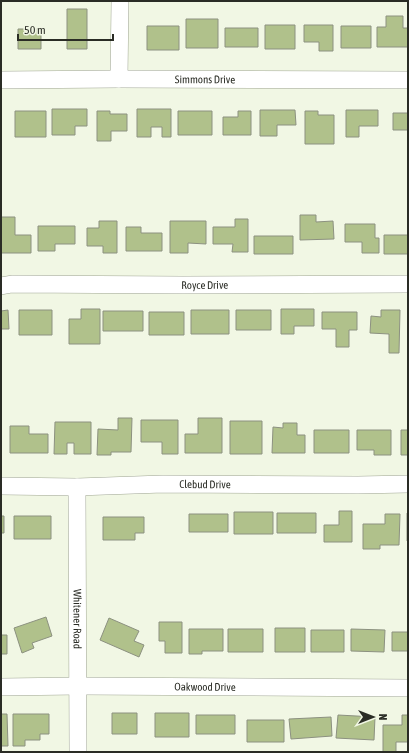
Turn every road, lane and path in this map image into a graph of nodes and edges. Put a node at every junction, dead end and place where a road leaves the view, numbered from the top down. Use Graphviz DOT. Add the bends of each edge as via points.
graph roads {
  1 [pos="120,1"];
  2 [pos="119,79"];
  3 [pos="1,80"];
  4 [pos="408,80"];
  5 [pos="408,284"];
  6 [pos="1,286"];
  7 [pos="408,484"];
  8 [pos="1,486"];
  9 [pos="77,487"];
  10 [pos="78,686"];
  11 [pos="1,687"];
  12 [pos="408,688"];
  13 [pos="78,752"];
  1 -- 2 [label="street"];
  2 -- 3 [label="street, Simmons Drive"];
  2 -- 4 [label="street, Simmons Drive"];
  5 -- 6 [label="street, Royce Drive"];
  7 -- 9 [label="street, Clebud Drive" via="163,484"];
  8 -- 9 [label="street, Clebud Drive"];
  9 -- 10 [label="street, Whitener Road"];
  10 -- 11 [label="street, Oakwood Drive"];
  10 -- 12 [label="street, Oakwood Drive"];
  10 -- 13 [label="street, Whitener Road"];
}
